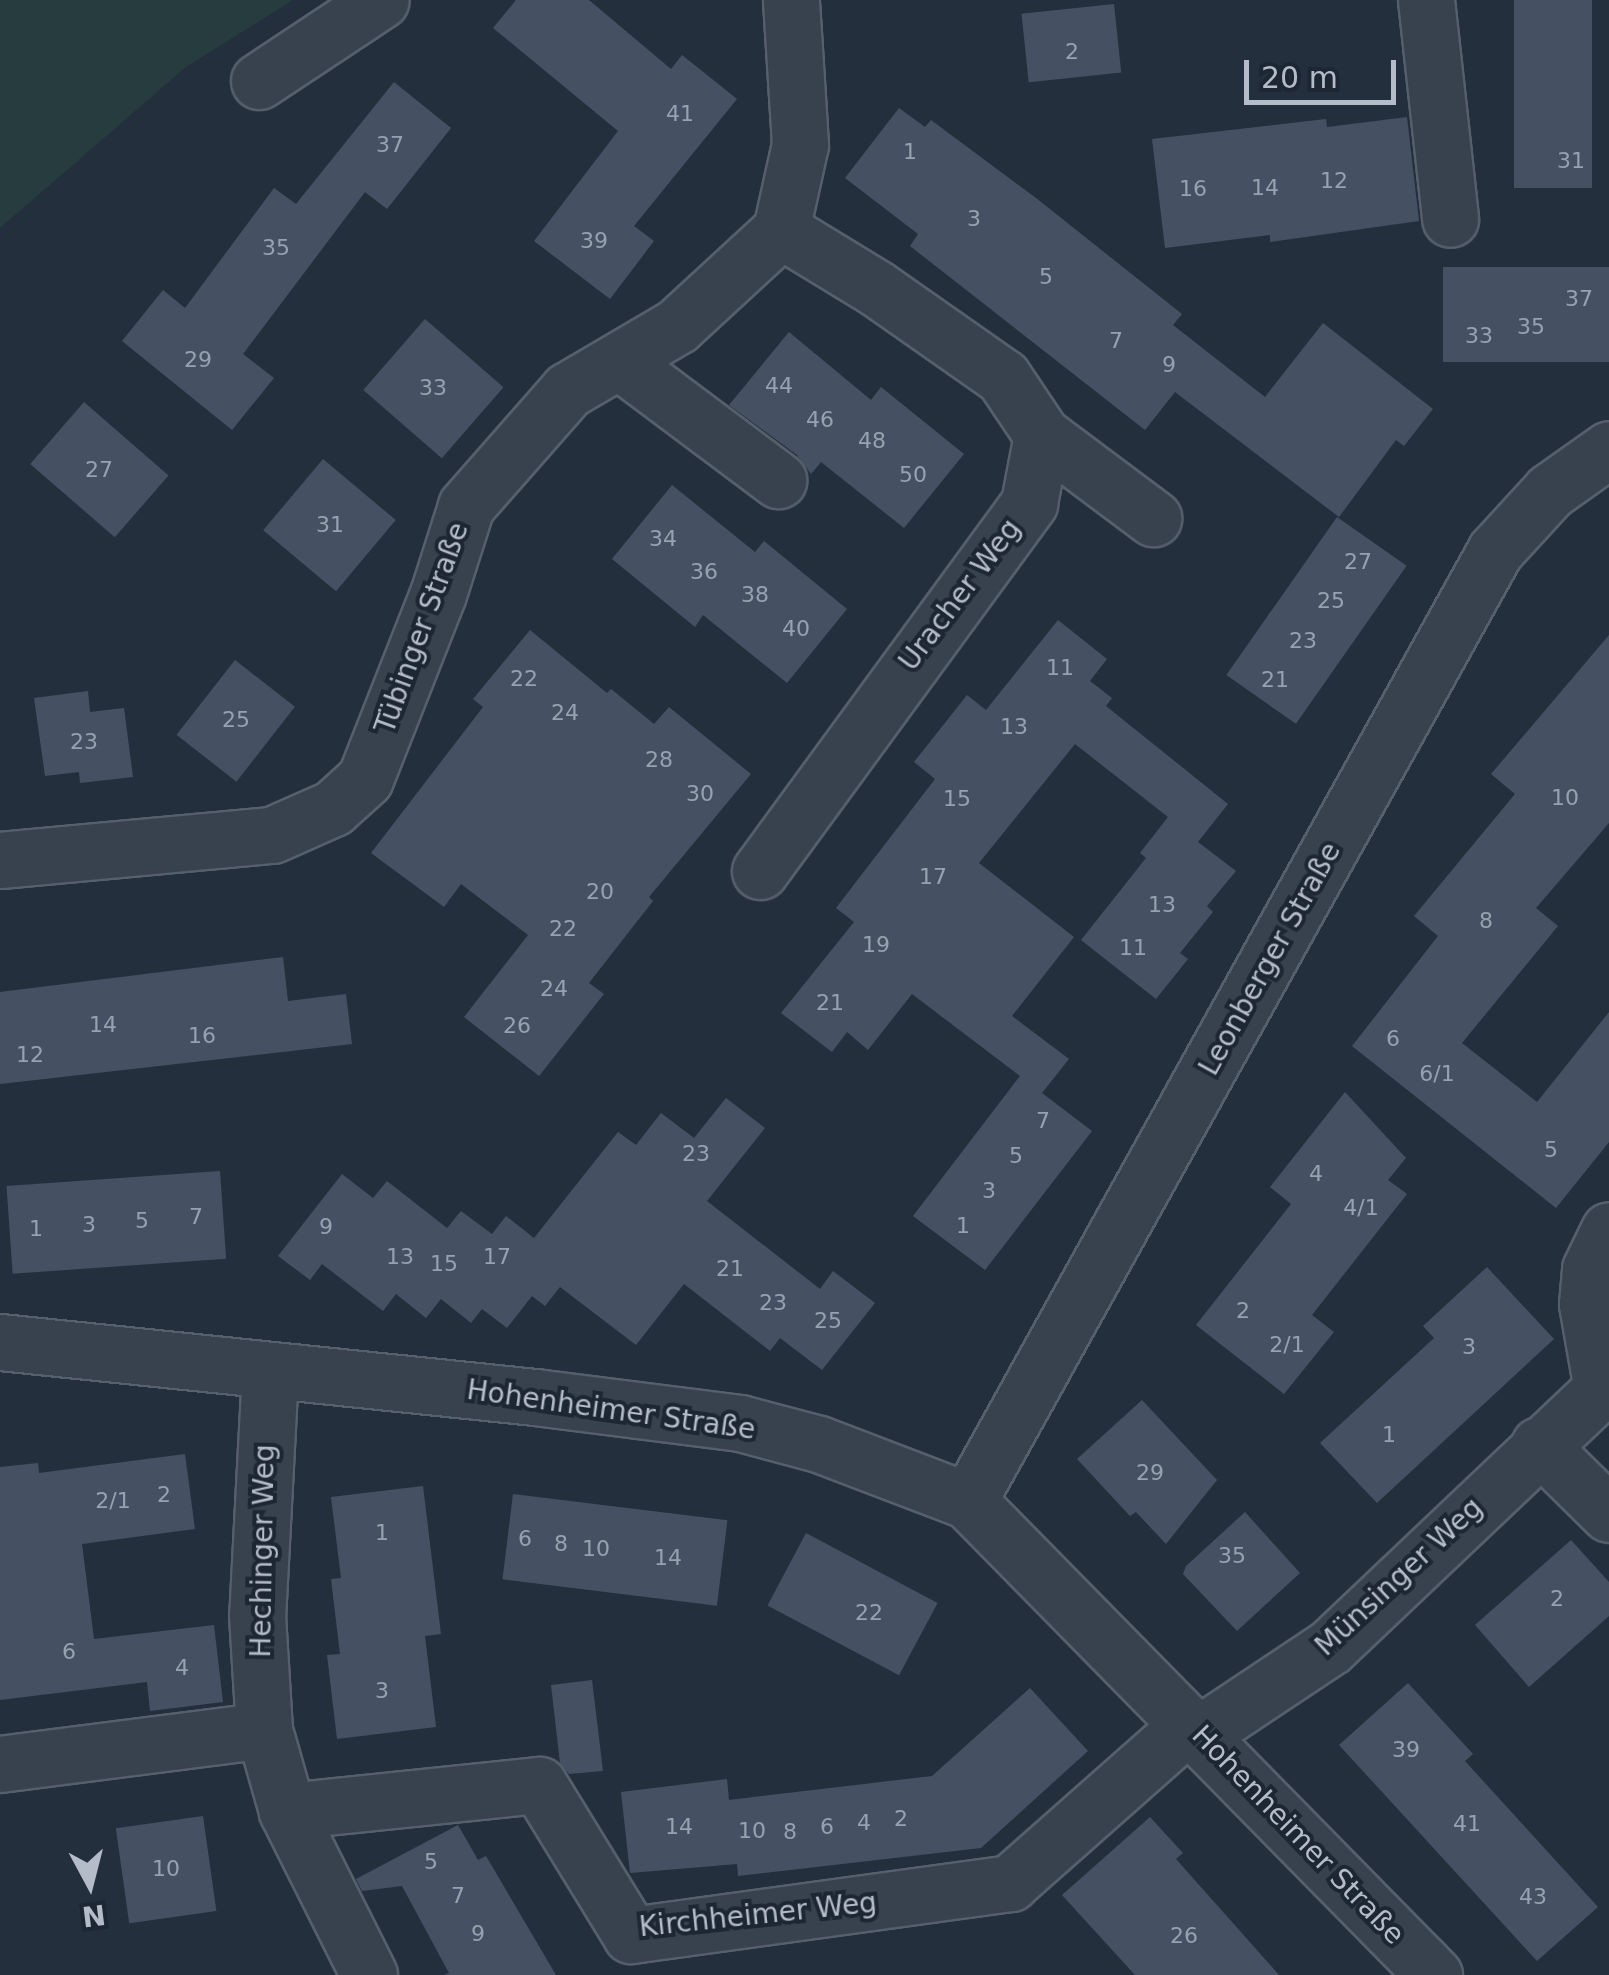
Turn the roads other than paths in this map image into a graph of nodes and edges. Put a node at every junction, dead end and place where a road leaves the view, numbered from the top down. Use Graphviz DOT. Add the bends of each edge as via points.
graph roads {
  1 [pos="381,0"];
  2 [pos="791,0"];
  3 [pos="1426,0"];
  4 [pos="259,81"];
  5 [pos="1450,220"];
  6 [pos="781,230"];
  7 [pos="619,361"];
  8 [pos="1042,435"];
  9 [pos="1609,448"];
  10 [pos="778,480"];
  11 [pos="1153,518"];
  12 [pos="0,860"];
  13 [pos="760,872"];
  14 [pos="1609,1230"];
  15 [pos="0,1342"];
  16 [pos="270,1371"];
  17 [pos="1606,1389"];
  18 [pos="1539,1445"];
  19 [pos="968,1501"];
  20 [pos="1609,1514"];
  21 [pos="1195,1728"];
  22 [pos="264,1730"];
  23 [pos="0,1764"];
  24 [pos="287,1810"];
  25 [pos="369,1975"];
  26 [pos="1434,1975"];
  1 -- 4 [label="street"];
  2 -- 6 [label="street" via="800,144"];
  3 -- 5 [label="street"];
  6 -- 7 [label="street, Tübinger Straße" via="676,326"];
  6 -- 8 [label="street" via="1004,377"];
  7 -- 10 [label="street"];
  7 -- 12 [label="street, Tübinger Straße" via="568,390 466,506 365,779 333,808 272,835"];
  8 -- 11 [label="street"];
  8 -- 13 [label="street, Uracher Weg" via="1029,502"];
  9 -- 19 [label="street, Leonberger Straße" via="1550,491 1495,551"];
  14 -- 17 [label="street, Münsinger Weg" via="1590,1269 1587,1304"];
  15 -- 16 [label="street, Hohenheimer Straße"];
  16 -- 19 [label="street, Hohenheimer Straße" via="740,1423 820,1444"];
  16 -- 22 [label="street, Hechinger Weg" via="257,1615"];
  17 -- 18 [label="street, Münsinger Weg"];
  18 -- 20 [label="street"];
  18 -- 21 [label="street, Münsinger Weg" via="1330,1648"];
  19 -- 21 [label="street, Hohenheimer Straße"];
  21 -- 24 [label="street, Kirchheimer Weg" via="1010,1883 630,1935 540,1786"];
  21 -- 26 [label="street, Hohenheimer Straße"];
  22 -- 23 [label="street"];
  22 -- 24 [label="street, Hechinger Weg"];
  24 -- 25 [label="street, Hechinger Weg"];
}
